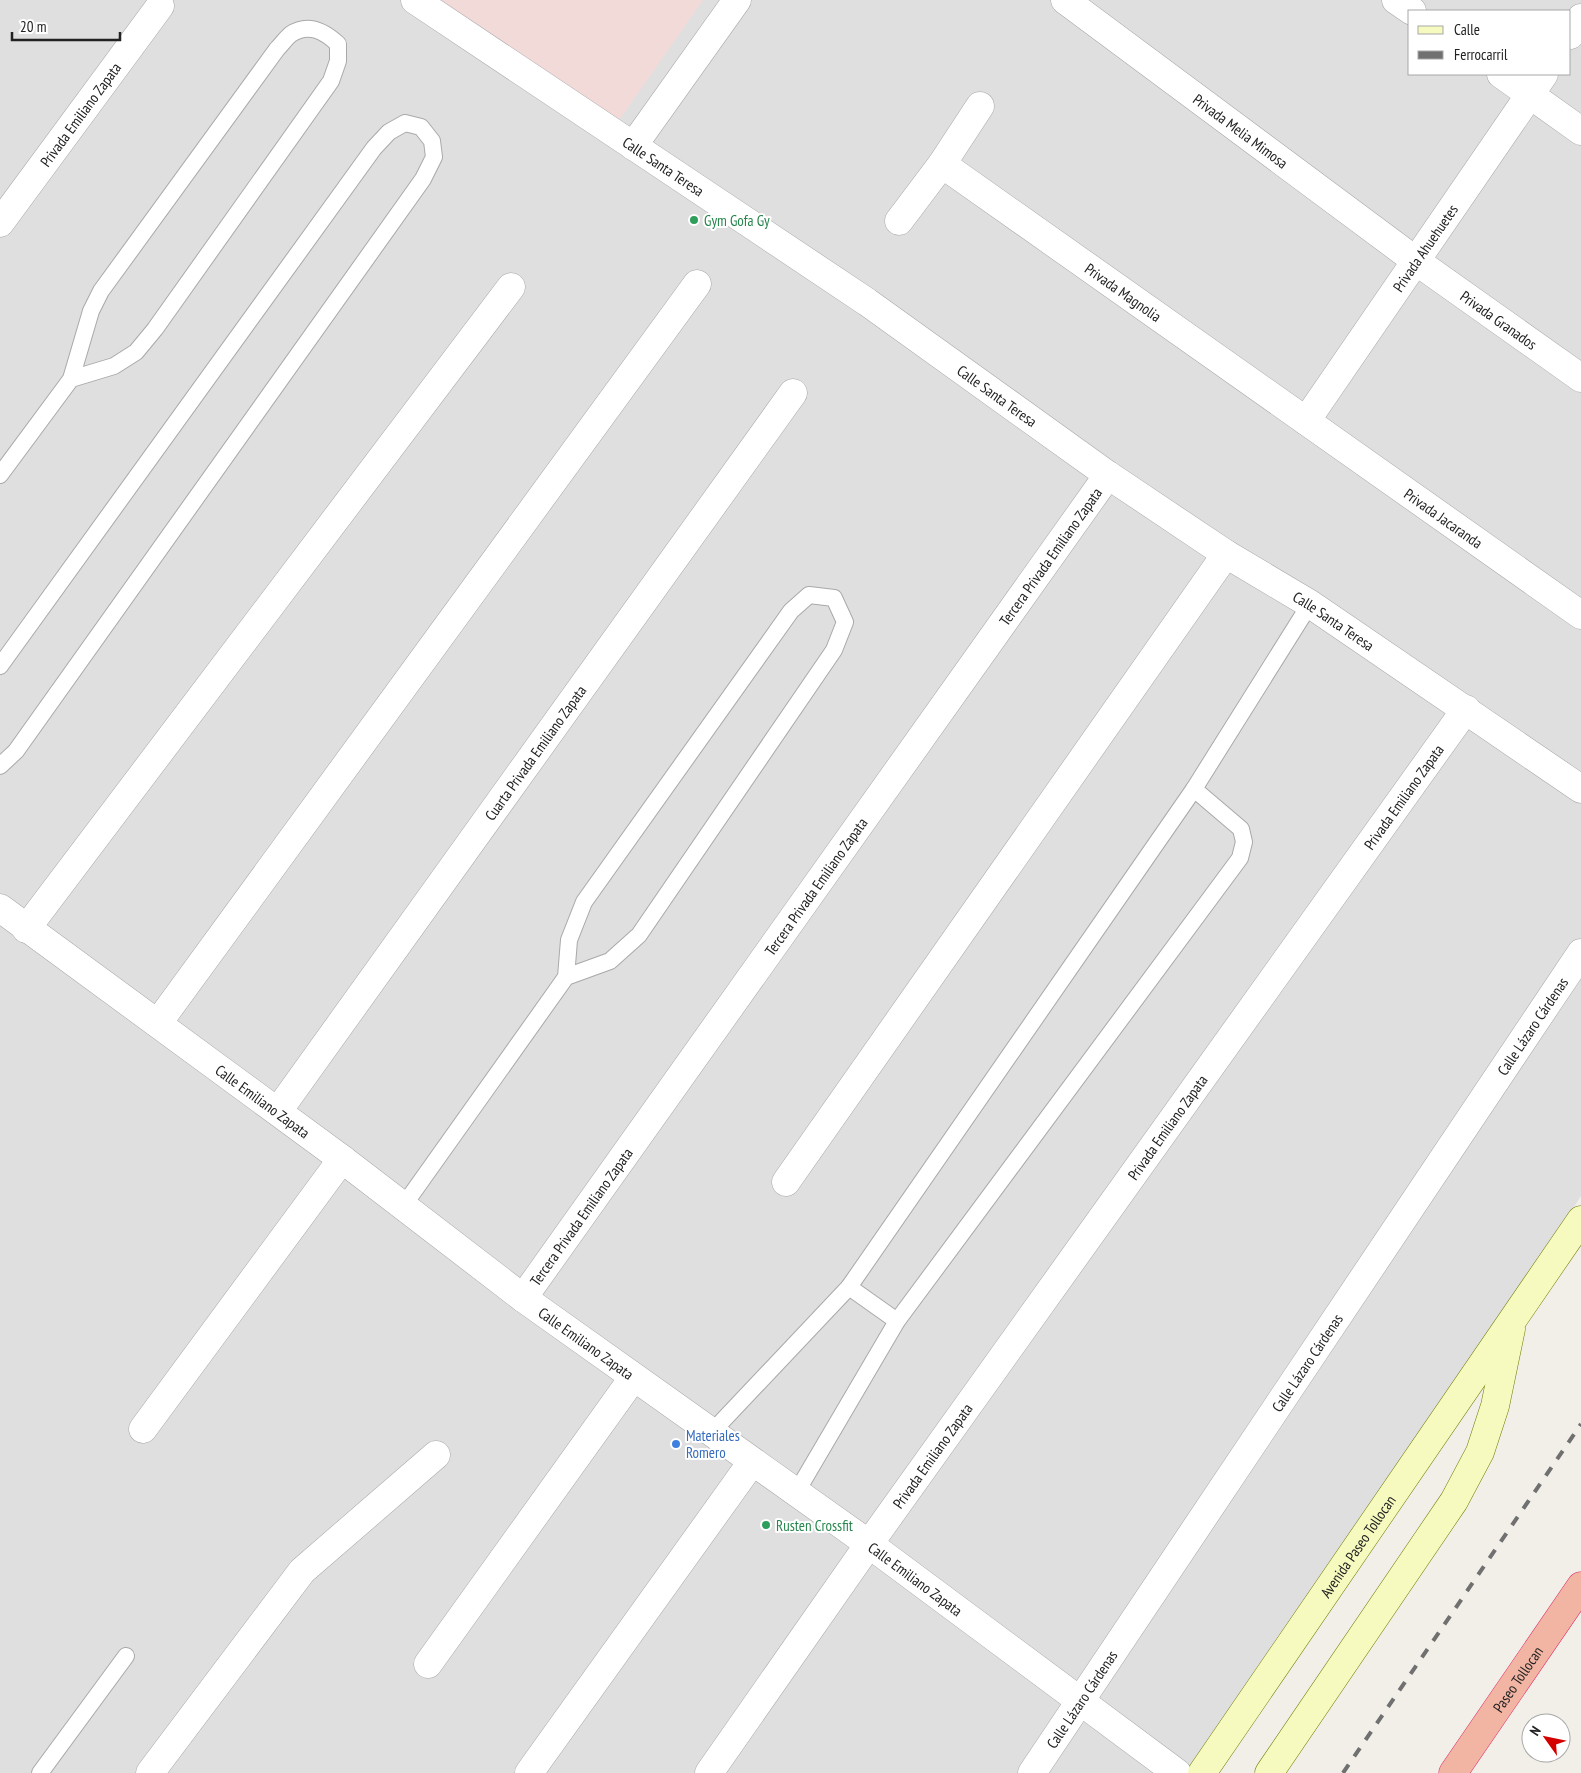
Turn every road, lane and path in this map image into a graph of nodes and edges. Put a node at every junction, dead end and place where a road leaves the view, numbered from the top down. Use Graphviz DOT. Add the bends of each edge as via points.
graph roads {
  1 [pos="415,0"];
  2 [pos="737,0"];
  3 [pos="1064,0"];
  4 [pos="1396,0"];
  5 [pos="160,6"];
  6 [pos="1411,10"];
  7 [pos="1581,18"];
  8 [pos="1571,33"];
  9 [pos="1504,75"];
  10 [pos="1537,84"];
  11 [pos="980,106"];
  12 [pos="1581,131"];
  13 [pos="633,146"];
  14 [pos="942,164"];
  15 [pos="899,222"];
  16 [pos="0,223"];
  17 [pos="1416,261"];
  18 [pos="697,284"];
  19 [pos="510,286"];
  20 [pos="1581,378"];
  21 [pos="71,379"];
  22 [pos="793,393"];
  23 [pos="1306,421"];
  24 [pos="0,475"];
  25 [pos="1108,475"];
  26 [pos="1226,554"];
  27 [pos="1310,604"];
  28 [pos="1581,615"];
  29 [pos="0,666"];
  30 [pos="1466,709"];
  31 [pos="0,766"];
  32 [pos="1194,789"];
  33 [pos="1581,789"];
  34 [pos="0,908"];
  35 [pos="26,929"];
  36 [pos="1581,953"];
  37 [pos="566,977"];
  38 [pos="158,1023"];
  39 [pos="278,1111"];
  40 [pos="342,1159"];
  41 [pos="786,1182"];
  42 [pos="404,1205"];
  43 [pos="1581,1220"];
  44 [pos="849,1287"];
  45 [pos="523,1298"];
  46 [pos="1513,1318"];
  47 [pos="897,1321"];
  48 [pos="633,1378"];
  49 [pos="143,1429"];
  50 [pos="712,1433"];
  51 [pos="436,1455"];
  52 [pos="752,1462"];
  53 [pos="796,1493"];
  54 [pos="869,1544"];
  55 [pos="1581,1586"];
  56 [pos="126,1656"];
  57 [pos="428,1664"];
  58 [pos="1079,1702"];
  59 [pos="40,1773"];
  60 [pos="150,1773"];
  61 [pos="529,1773"];
  62 [pos="709,1773"];
  63 [pos="1032,1773"];
  64 [pos="1178,1773"];
  65 [pos="1202,1773"];
  66 [pos="1269,1773"];
  67 [pos="1453,1773"];
  1 -- 13 [label="street, Calle Santa Teresa"];
  2 -- 13 [label="street"];
  3 -- 17 [label="street, Privada Melia Mimosa"];
  4 -- 6 [label="street"];
  5 -- 16 [label="street, Privada Emiliano Zapata"];
  7 -- 8 [label="street"];
  9 -- 10 [label="street"];
  10 -- 12 [label="street"];
  10 -- 17 [label="street, Privada Ahuehuetes"];
  11 -- 14 [label="street"];
  13 -- 25 [label="street, Calle Santa Teresa" via="867,302"];
  14 -- 15 [label="street"];
  14 -- 23 [label="street, Privada Magnolia"];
  17 -- 20 [label="street, Privada Granados"];
  17 -- 23 [label="street, Privada Ahuehuetes"];
  18 -- 38 [label="street"];
  19 -- 35 [label="street"];
  21 -- 21 [label="lane" via="91,310 101,291 271,57 292,33 308,28 325,32 338,44 338,61 331,81 155,329 136,352 114,366"];
  21 -- 24 [label="lane"];
  22 -- 39 [label="street, Cuarta Privada Emiliano Zapata"];
  23 -- 28 [label="street, Privada Jacaranda"];
  25 -- 26 [label="street, Calle Santa Teresa"];
  25 -- 45 [label="street, Tercera Privada Emiliano Zapata"];
  26 -- 27 [label="street, Calle Santa Teresa"];
  26 -- 41 [label="street"];
  27 -- 30 [label="street, Calle Santa Teresa"];
  27 -- 32 [label="lane"];
  29 -- 31 [label="lane" via="374,148 389,132 405,123 421,127 432,142 434,157 423,179 16,751"];
  30 -- 33 [label="street, Calle Santa Teresa"];
  30 -- 54 [label="street, Privada Emiliano Zapata"];
  32 -- 44 [label="lane"];
  32 -- 47 [label="lane" via="1240,829 1244,842 1240,858"];
  34 -- 35 [label="street, Calle Emiliano Zapata"];
  35 -- 38 [label="street, Calle Emiliano Zapata"];
  36 -- 58 [label="street, Calle Lázaro Cárdenas"];
  37 -- 37 [label="lane" via="570,940 584,902 791,611 809,595 834,598 845,622 834,650 638,935 610,960"];
  37 -- 42 [label="lane"];
  38 -- 39 [label="street, Calle Emiliano Zapata"];
  39 -- 40 [label="street, Calle Emiliano Zapata"];
  40 -- 42 [label="street, Calle Emiliano Zapata"];
  40 -- 49 [label="street"];
  42 -- 45 [label="street, Calle Emiliano Zapata"];
  43 -- 46 [label="main road, Avenida Paseo Tollocan"];
  44 -- 47 [label="lane"];
  44 -- 50 [label="lane"];
  45 -- 48 [label="street, Calle Emiliano Zapata"];
  46 -- 65 [label="main road, Avenida Paseo Tollocan"];
  46 -- 66 [label="main road, Avenida Paseo Tollocan" via="1495,1406 1480,1452 1454,1501"];
  47 -- 53 [label="lane"];
  48 -- 50 [label="street, Calle Emiliano Zapata"];
  48 -- 57 [label="street"];
  50 -- 52 [label="street, Calle Emiliano Zapata"];
  51 -- 60 [label="street" via="302,1571"];
  52 -- 53 [label="street, Calle Emiliano Zapata"];
  52 -- 61 [label="street"];
  53 -- 54 [label="street, Calle Emiliano Zapata"];
  54 -- 58 [label="street, Calle Emiliano Zapata"];
  54 -- 62 [label="street, Privada Emiliano Zapata"];
  55 -- 67 [label="highway, Paseo Tollocan"];
  56 -- 59 [label="lane"];
  58 -- 63 [label="street, Calle Lázaro Cárdenas"];
  58 -- 64 [label="street, Calle Emiliano Zapata"];
}
